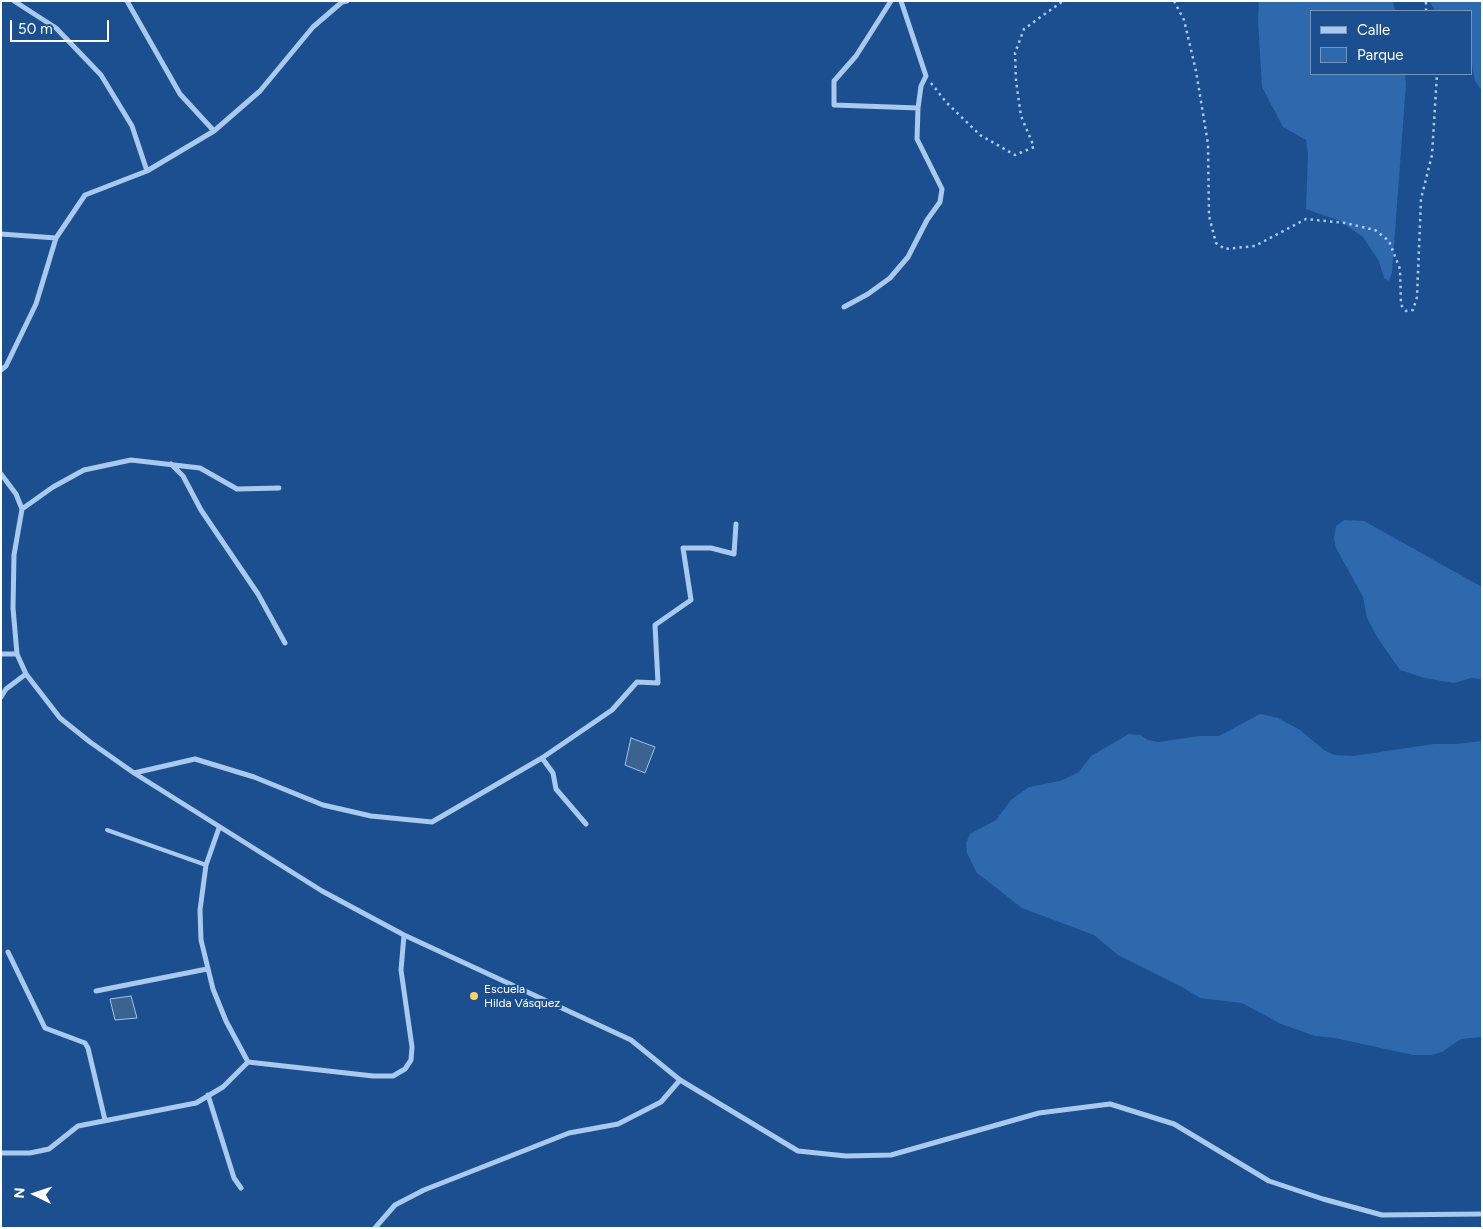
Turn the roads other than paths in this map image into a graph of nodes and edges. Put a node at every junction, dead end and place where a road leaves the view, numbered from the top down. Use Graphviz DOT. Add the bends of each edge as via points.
graph roads {
  1 [pos="14,1"];
  2 [pos="127,1"];
  3 [pos="347,1"];
  4 [pos="890,1"];
  5 [pos="901,1"];
  6 [pos="918,108"];
  7 [pos="214,132"];
  8 [pos="147,171"];
  9 [pos="1,234"];
  10 [pos="56,238"];
  11 [pos="844,307"];
  12 [pos="1,370"];
  13 [pos="171,463"];
  14 [pos="1,474"];
  15 [pos="279,488"];
  16 [pos="22,509"];
  17 [pos="736,524"];
  18 [pos="286,643"];
  19 [pos="1,654"];
  20 [pos="17,654"];
  21 [pos="26,674"];
  22 [pos="1,697"];
  23 [pos="542,758"];
  24 [pos="134,773"];
  25 [pos="586,824"];
  26 [pos="219,828"];
  27 [pos="107,830"];
  28 [pos="206,865"];
  29 [pos="404,934"];
  30 [pos="8,952"];
  31 [pos="208,970"];
  32 [pos="96,991"];
  33 [pos="248,1062"];
  34 [pos="680,1080"];
  35 [pos="208,1096"];
  36 [pos="105,1120"];
  37 [pos="1,1153"];
  38 [pos="241,1188"];
  39 [pos="1482,1214"];
  40 [pos="375,1228"];
  1 -- 8 [label="street" via="56,28 101,75 132,126"];
  2 -- 7 [label="street" via="180,94"];
  3 -- 7 [label="street" via="313,27 260,91"];
  4 -- 6 [label="street" via="856,56 834,81 834,105"];
  5 -- 6 [label="street" via="926,76"];
  6 -- 11 [label="street" via="917,139 942,189 940,202 908,257 890,278"];
  7 -- 8 [label="street"];
  8 -- 10 [label="street" via="85,195"];
  9 -- 10 [label="street"];
  10 -- 12 [label="street" via="36,304 6,366"];
  13 -- 15 [label="street" via="200,468 237,489"];
  13 -- 16 [label="street" via="131,460 84,470 53,486"];
  13 -- 18 [label="street" via="183,476 201,510 258,594"];
  14 -- 16 [label="street" via="16,494"];
  16 -- 20 [label="street" via="14,555 13,608"];
  17 -- 23 [label="street" via="734,554 711,548 684,548 691,600 655,625 658,683 637,682 612,710"];
  19 -- 20 [label="street"];
  20 -- 21 [label="street"];
  21 -- 22 [label="street" via="6,689"];
  21 -- 24 [label="street" via="60,718"];
  23 -- 24 [label="street" via="432,822 371,816 323,805 254,777 195,759"];
  23 -- 25 [label="street" via="553,773 556,789"];
  24 -- 26 [label="street"];
  26 -- 28 [label="street"];
  26 -- 29 [label="street" via="322,891"];
  27 -- 28 [label="lane"];
  28 -- 31 [label="street" via="200,910 201,940"];
  29 -- 33 [label="street" via="401,970 412,1047 411,1060 405,1069 393,1076 373,1076"];
  29 -- 34 [label="street" via="631,1040"];
  30 -- 36 [label="street" via="45,1028 85,1043 88,1048"];
  31 -- 32 [label="street"];
  31 -- 33 [label="street" via="226,1021"];
  33 -- 35 [label="street" via="223,1087"];
  34 -- 39 [label="street" via="798,1151 846,1156 891,1155 1039,1113 1110,1104 1174,1124 1269,1182 1323,1199 1382,1215"];
  34 -- 40 [label="street" via="661,1102 618,1124 569,1132 424,1190 395,1206"];
  35 -- 36 [label="street" via="196,1103 166,1111"];
  35 -- 38 [label="street" via="234,1178"];
  36 -- 37 [label="street" via="78,1126 49,1149"];
}
